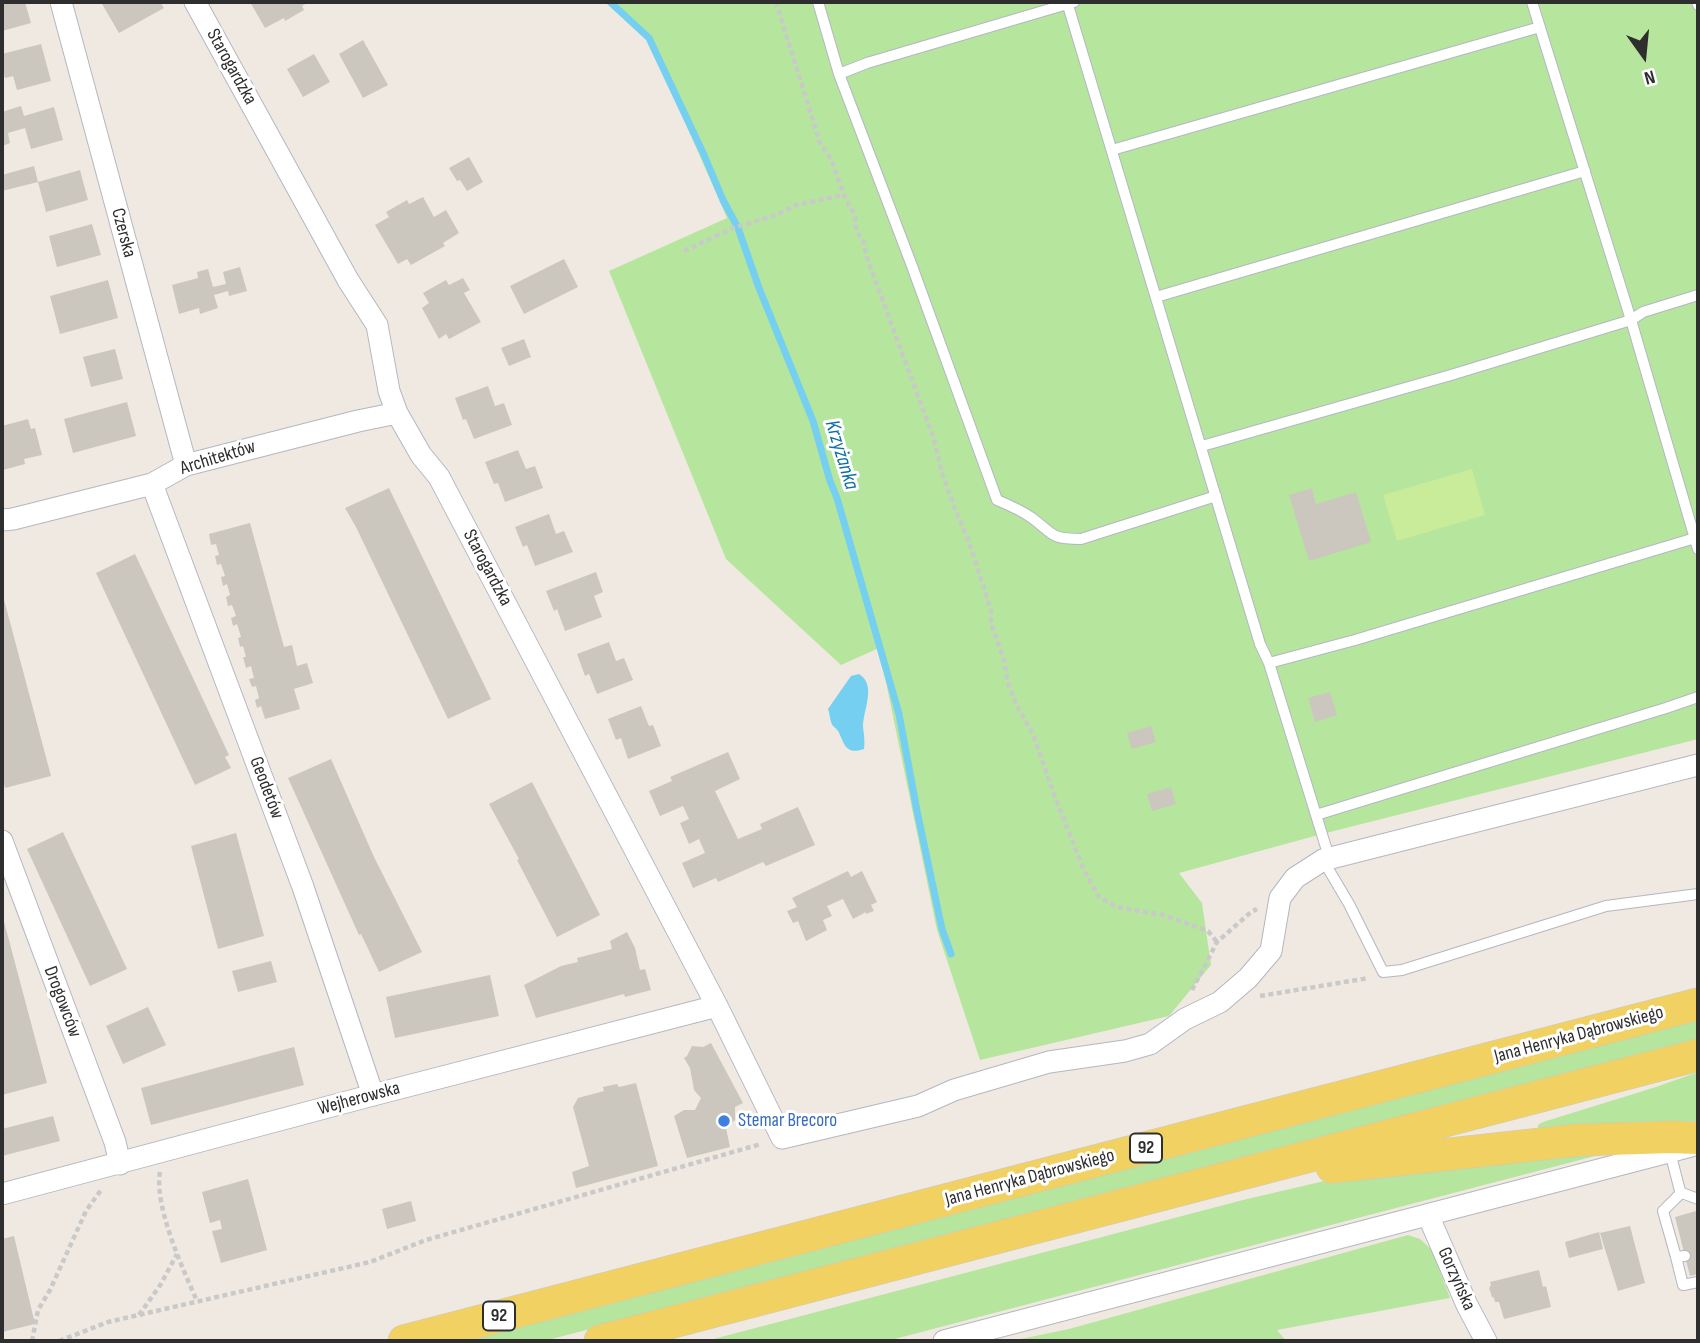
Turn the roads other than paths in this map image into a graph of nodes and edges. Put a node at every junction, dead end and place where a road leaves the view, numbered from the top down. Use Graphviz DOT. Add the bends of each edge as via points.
graph roads {
  1 [pos="61,2"];
  2 [pos="195,2"];
  3 [pos="818,2"];
  4 [pos="1069,2"];
  5 [pos="1532,2"];
  6 [pos="1540,27"];
  7 [pos="839,74"];
  8 [pos="1112,150"];
  9 [pos="1585,171"];
  10 [pos="1698,295"];
  11 [pos="1156,298"];
  12 [pos="1631,320"];
  13 [pos="397,413"];
  14 [pos="1202,446"];
  15 [pos="186,465"];
  16 [pos="152,484"];
  17 [pos="1216,496"];
  18 [pos="2,520"];
  19 [pos="1697,543"];
  20 [pos="1269,663"];
  21 [pos="1698,697"];
  22 [pos="1698,765"];
  23 [pos="1316,816"];
  24 [pos="2,841"];
  25 [pos="1326,858"];
  26 [pos="1698,894"];
  27 [pos="1698,1004"];
  28 [pos="717,1006"];
  29 [pos="1698,1055"];
  30 [pos="373,1095"];
  31 [pos="1698,1138"];
  32 [pos="1698,1144"];
  33 [pos="1670,1152"];
  34 [pos="120,1164"];
  35 [pos="1209,1182"];
  36 [pos="1680,1191"];
  37 [pos="2,1194"];
  38 [pos="1698,1199"];
  39 [pos="1428,1215"];
  40 [pos="1698,1282"];
  41 [pos="404,1341"];
  42 [pos="600,1341"];
  43 [pos="944,1341"];
  44 [pos="1486,1341"];
  1 -- 15 [label="street, Czerska"];
  2 -- 13 [label="street, Starogardzka" via="377,325"];
  3 -- 7 [label="lane"];
  4 -- 7 [label="lane"];
  4 -- 8 [label="lane"];
  5 -- 6 [label="lane"];
  6 -- 8 [label="lane"];
  6 -- 9 [label="lane"];
  7 -- 17 [label="lane" via="997,500 1032,518 1053,536 1081,539"];
  8 -- 11 [label="lane"];
  9 -- 11 [label="lane"];
  9 -- 12 [label="lane"];
  10 -- 12 [label="lane"];
  11 -- 14 [label="lane"];
  12 -- 14 [label="lane"];
  12 -- 19 [label="lane"];
  13 -- 15 [label="street, Architektów"];
  13 -- 28 [label="street, Starogardzka" via="421,456 439,477"];
  14 -- 17 [label="lane"];
  15 -- 16 [label="street, Architektów"];
  16 -- 18 [label="street, Architektów"];
  16 -- 30 [label="street, Geodetów" via="303,887"];
  17 -- 20 [label="lane"];
  19 -- 20 [label="lane"];
  20 -- 23 [label="lane"];
  21 -- 23 [label="lane"];
  22 -- 25 [label="street"];
  23 -- 25 [label="lane"];
  24 -- 34 [label="street, Drogowców"];
  25 -- 26 [label="lane" via="1383,972 1402,971 1606,906"];
  25 -- 28 [label="street, Starogardzka" via="1295,878 1280,898 1271,951 1220,1002 1150,1044 1049,1062 954,1090 918,1106 782,1138"];
  27 -- 41 [label="main road, Jana Henryka Dąbrowskiego / 92"];
  28 -- 30 [label="street, Wejherowska"];
  29 -- 35 [label="main road"];
  30 -- 34 [label="street, Wejherowska"];
  31 -- 35 [label="main road" via="1577,1140"];
  32 -- 33 [label="street"];
  33 -- 36 [label="lane"];
  33 -- 39 [label="street"];
  34 -- 37 [label="street, Wejherowska"];
  35 -- 42 [label="main road"];
  36 -- 38 [label="lane"];
  36 -- 40 [label="lane" via="1663,1211 1680,1256 1683,1285"];
  39 -- 43 [label="street"];
  39 -- 44 [label="street, Gorzyńska"];
}
